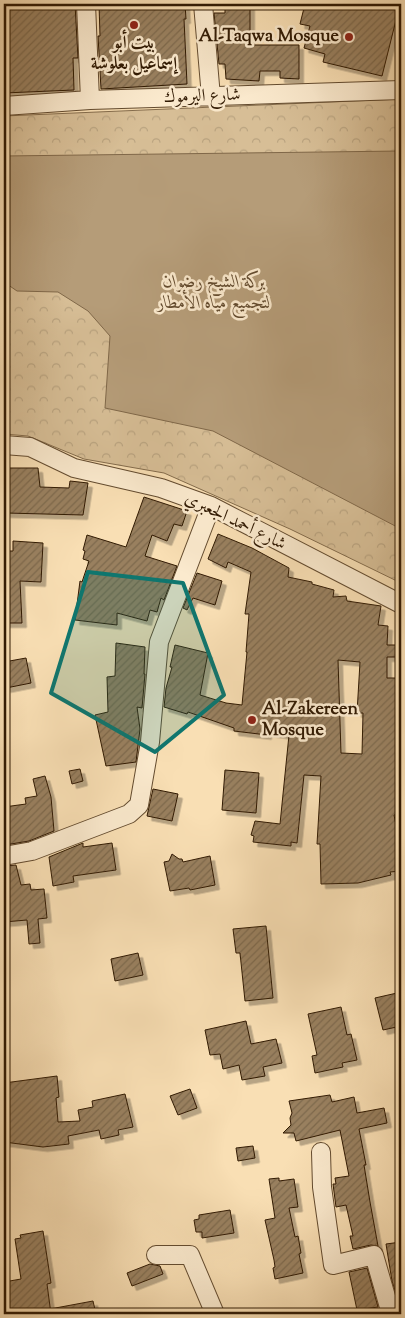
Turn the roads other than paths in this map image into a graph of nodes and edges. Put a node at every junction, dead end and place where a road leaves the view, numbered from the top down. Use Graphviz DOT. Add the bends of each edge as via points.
graph roads {
  1 [pos="86,4"];
  2 [pos="203,4"];
  3 [pos="401,90"];
  4 [pos="212,97"];
  5 [pos="90,100"];
  6 [pos="4,106"];
  7 [pos="4,445"];
  8 [pos="211,506"];
  9 [pos="401,604"];
  10 [pos="4,856"];
  11 [pos="321,1152"];
  12 [pos="156,1255"];
  13 [pos="215,1314"];
  14 [pos="391,1314"];
  1 -- 5 [label="street"];
  2 -- 4 [label="street"];
  3 -- 4 [label="street, شارع اليرموك"];
  4 -- 5 [label="street, شارع اليرموك"];
  5 -- 6 [label="street, شارع اليرموك"];
  7 -- 8 [label="street, شارع أحمد الجعبري" via="30,447 74,468 161,488"];
  8 -- 9 [label="street, شارع أحمد الجعبري"];
  8 -- 10 [label="street" via="159,642 150,742 140,805 129,814 32,851"];
  11 -- 14 [label="street" via="332,1265 374,1255"];
  12 -- 13 [label="street" via="190,1255"];
}
